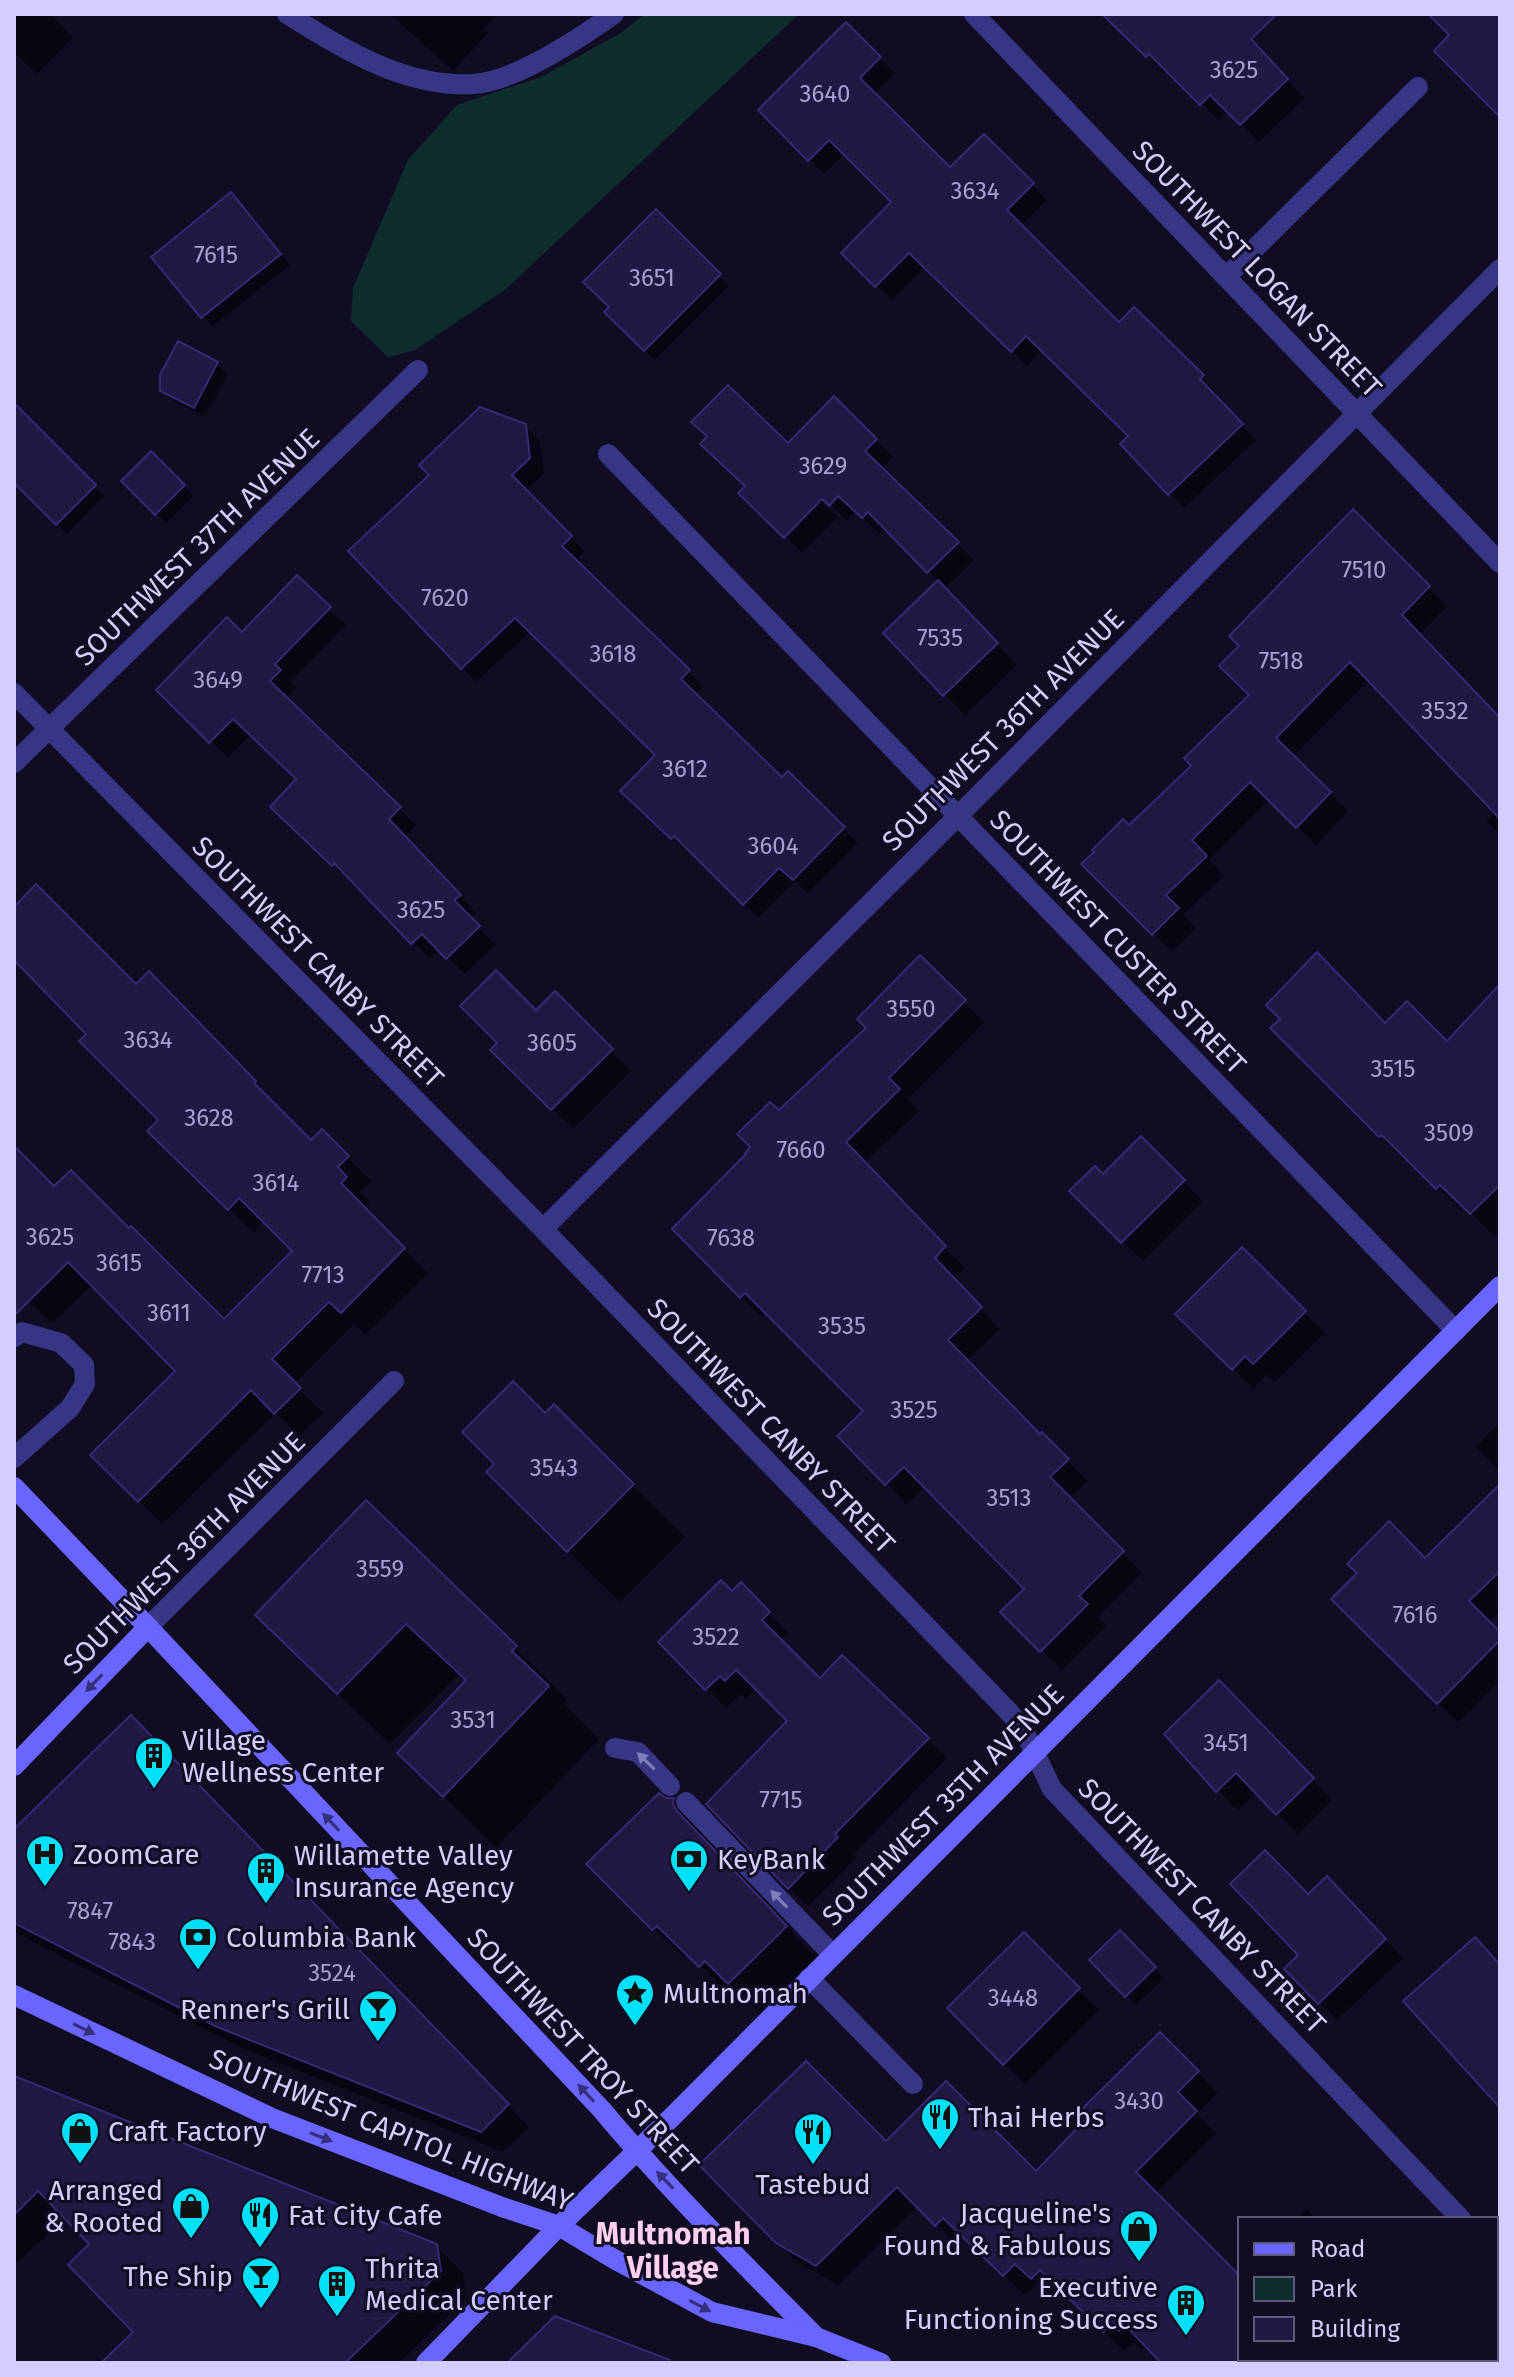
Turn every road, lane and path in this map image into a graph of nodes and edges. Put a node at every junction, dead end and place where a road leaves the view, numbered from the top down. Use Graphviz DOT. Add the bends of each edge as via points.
graph roads {
  1 [pos="287,14"];
  2 [pos="614,14"];
  3 [pos="974,14"];
  4 [pos="1418,87"];
  5 [pos="1500,269"];
  6 [pos="1226,277"];
  7 [pos="418,370"];
  8 [pos="1357,414"];
  9 [pos="608,454"];
  10 [pos="1500,563"];
  11 [pos="14,693"];
  12 [pos="49,729"];
  13 [pos="14,763"];
  14 [pos="958,816"];
  15 [pos="543,1229"];
  16 [pos="1500,1286"];
  17 [pos="1456,1331"];
  18 [pos="14,1337"];
  19 [pos="394,1381"];
  20 [pos="14,1458"];
  21 [pos="14,1487"];
  22 [pos="148,1627"];
  23 [pos="615,1748"];
  24 [pos="1035,1753"];
  25 [pos="14,1766"];
  26 [pos="670,1786"];
  27 [pos="686,1802"];
  28 [pos="833,1955"];
  29 [pos="809,1978"];
  30 [pos="14,1995"];
  31 [pos="913,2084"];
  32 [pos="637,2151"];
  33 [pos="1459,2217"];
  34 [pos="559,2226"];
  35 [pos="816,2337"];
  36 [pos="426,2363"];
  37 [pos="881,2363"];
  1 -- 2 [label="street" via="336,45 396,72 475,85 515,73"];
  3 -- 6 [label="street, SOUTHWEST LOGAN STREET"];
  4 -- 6 [label="street"];
  5 -- 8 [label="street, SOUTHWEST 36TH AVENUE"];
  6 -- 8 [label="street, SOUTHWEST LOGAN STREET"];
  7 -- 12 [label="street, SOUTHWEST 37TH AVENUE"];
  8 -- 10 [label="street, SOUTHWEST LOGAN STREET"];
  8 -- 14 [label="street, SOUTHWEST 36TH AVENUE"];
  9 -- 14 [label="street, SOUTHWEST CUSTER STREET"];
  11 -- 12 [label="street, SOUTHWEST CANBY STREET"];
  12 -- 13 [label="street, SOUTHWEST 37TH AVENUE"];
  12 -- 15 [label="street, SOUTHWEST CANBY STREET"];
  14 -- 15 [label="street, SOUTHWEST 36TH AVENUE"];
  14 -- 17 [label="street, SOUTHWEST CUSTER STREET"];
  15 -- 24 [label="street, SOUTHWEST CANBY STREET" via="1010,1713"];
  16 -- 17 [label="street, SOUTHWEST 35TH AVENUE"];
  17 -- 24 [label="street, SOUTHWEST 35TH AVENUE"];
  18 -- 20 [label="street" via="22,1332 61,1343 84,1365 85,1384 70,1408"];
  19 -- 22 [label="street, SOUTHWEST 36TH AVENUE"];
  21 -- 22 [label="street, SOUTHWEST TROY STREET"];
  22 -- 25 [label="street, SOUTHWEST 36TH AVENUE, one-way"];
  32 -- 22 [label="street, SOUTHWEST TROY STREET, one-way"];
  26 -- 23 [label="street, one-way" via="638,1752"];
  24 -- 28 [label="street, SOUTHWEST 35TH AVENUE"];
  24 -- 33 [label="street, SOUTHWEST CANBY STREET" via="1052,1789"];
  28 -- 27 [label="street, one-way"];
  28 -- 29 [label="street, SOUTHWEST 35TH AVENUE"];
  29 -- 31 [label="street"];
  29 -- 32 [label="street, SOUTHWEST 35TH AVENUE"];
  30 -- 34 [label="street, SOUTHWEST CAPITOL HIGHWAY, one-way" via="272,2118"];
  32 -- 34 [label="street, SOUTHWEST 35TH AVENUE"];
  35 -- 32 [label="street, SOUTHWEST TROY STREET, one-way"];
  34 -- 35 [label="street, SOUTHWEST CAPITOL HIGHWAY, one-way" via="712,2312"];
  34 -- 36 [label="street, SOUTHWEST 35TH AVENUE"];
  35 -- 37 [label="street, SOUTHWEST CAPITOL HIGHWAY"];
}
